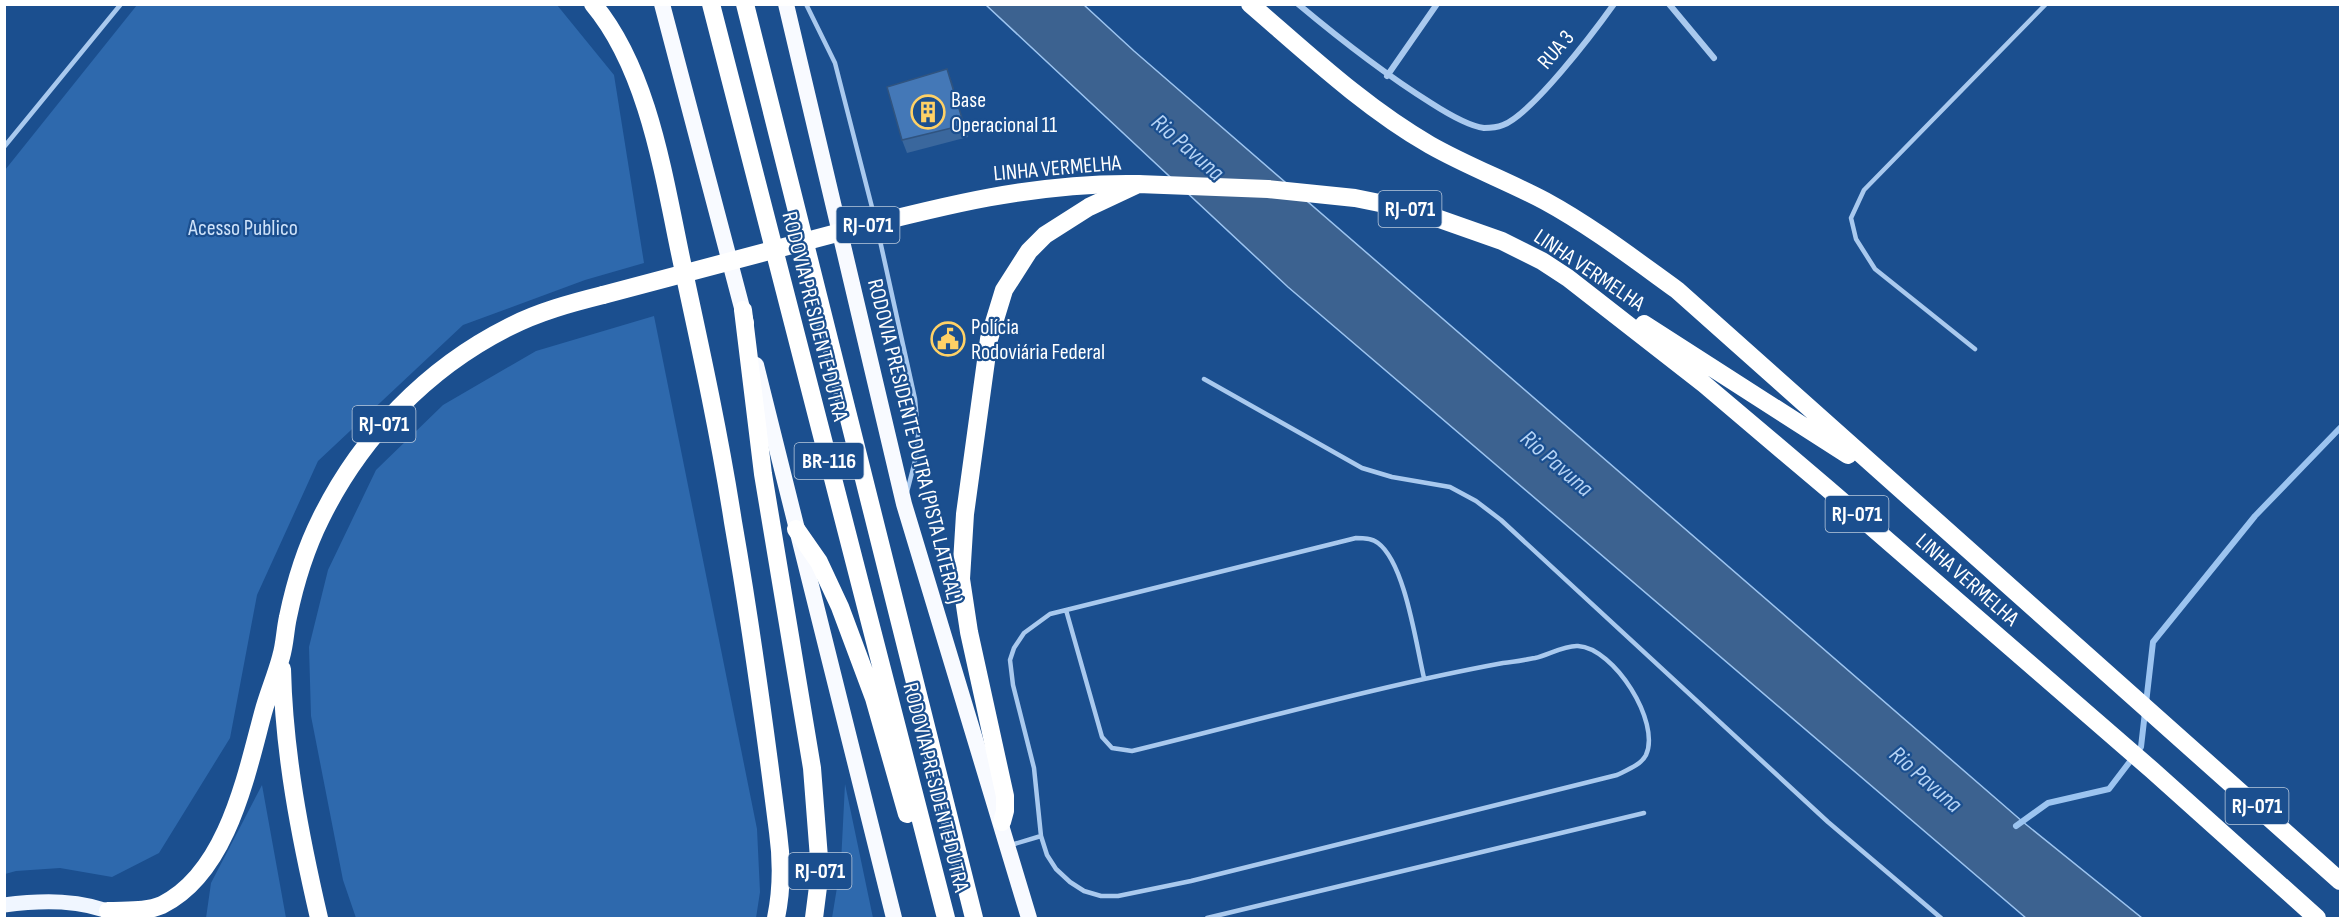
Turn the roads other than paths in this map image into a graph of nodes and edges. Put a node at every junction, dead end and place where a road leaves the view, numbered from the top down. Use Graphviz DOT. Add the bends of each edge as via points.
graph roads {
  1 [pos="122,4"];
  2 [pos="593,4"];
  3 [pos="662,4"];
  4 [pos="711,4"];
  5 [pos="745,4"];
  6 [pos="786,4"];
  7 [pos="806,4"];
  8 [pos="1250,4"];
  9 [pos="1298,4"];
  10 [pos="1437,4"];
  11 [pos="1614,4"];
  12 [pos="1669,4"];
  13 [pos="2046,4"];
  14 [pos="1714,58"];
  15 [pos="1387,76"];
  16 [pos="4,147"];
  17 [pos="1138,184"];
  18 [pos="1610,309"];
  19 [pos="743,310"];
  20 [pos="1975,348"];
  21 [pos="1204,379"];
  22 [pos="1895,485"];
  23 [pos="904,504"];
  24 [pos="796,529"];
  25 [pos="1066,610"];
  26 [pos="281,657"];
  27 [pos="1424,678"];
  28 [pos="1644,813"];
  29 [pos="1002,822"];
  30 [pos="1041,836"];
  31 [pos="1008,846"];
  32 [pos="2340,881"];
  33 [pos="4,905"];
  34 [pos="108,911"];
  35 [pos="125,918"];
  36 [pos="319,918"];
  37 [pos="776,918"];
  38 [pos="814,918"];
  39 [pos="894,918"];
  40 [pos="933,918"];
  41 [pos="946,918"];
  42 [pos="974,918"];
  43 [pos="1029,918"];
  44 [pos="1207,918"];
  45 [pos="1941,918"];
  46 [pos="2318,918"];
  1 -- 16 [label="lane"];
  2 -- 37 [label="highway" via="619,41 642,98 659,156 708,386 733,521 778,832 781,885"];
  3 -- 19 [label="highway, BR-116"];
  4 -- 41 [label="highway, RODOVIA PRESIDENTE DUTRA / BR-116"];
  5 -- 42 [label="highway, RODOVIA PRESIDENTE DUTRA / BR-116"];
  6 -- 23 [label="highway, RODOVIA PRESIDENTE DUTRA (PISTA LATERAL) / BR-116"];
  7 -- 23 [label="lane" via="835,63 866,179 915,399 917,453"];
  8 -- 22 [label="highway" via="1393,122 1430,145 1579,220 1677,290"];
  9 -- 15 [label="street, RUA 3"];
  10 -- 15 [label="street"];
  11 -- 15 [label="street, RUA 3" via="1544,89 1513,120 1501,126 1484,128 1451,116"];
  12 -- 14 [label="street"];
  13 -- 20 [label="lane" via="1864,190 1851,218 1856,239 1875,269"];
  17 -- 18 [label="highway, LINHA VERMELHA / RJ-071" via="1268,189 1385,204 1437,217 1542,261"];
  17 -- 26 [label="highway, LINHA VERMELHA / RJ-071, bridge" via="1072,184 925,210 603,295 510,326 433,377 381,427 344,476 312,538 295,586"];
  17 -- 29 [label="highway, RJ-071" via="1089,207 1045,235 1029,251 1004,290 989,339 965,514 961,579 1005,796"];
  18 -- 22 [label="highway" via="1668,338"];
  18 -- 46 [label="highway, LINHA VERMELHA / RJ-071" via="1802,466"];
  19 -- 24 [label="highway, BR-116"];
  19 -- 38 [label="highway, RJ-071" via="763,474 812,768 820,871"];
  21 -- 45 [label="lane" via="1362,468 1450,486 1476,501 1828,822"];
  22 -- 32 [label="highway, LINHA VERMELHA / RJ-071"];
  23 -- 29 [label="highway, RODOVIA PRESIDENTE DUTRA (PISTA LATERAL) / BR-116"];
  24 -- 39 [label="highway, BR-116"];
  24 -- 40 [label="highway" via="819,562 840,607 874,698"];
  25 -- 27 [label="lane" via="1366,538 1387,552 1400,575"];
  25 -- 27 [label="lane" via="1102,737 1112,748 1132,751"];
  25 -- 30 [label="lane" via="1050,614 1024,633 1010,660 1034,768"];
  26 -- 34 [label="highway, RJ-071" via="238,800 206,865 192,883 161,905 145,910"];
  26 -- 36 [label="highway, RJ-071" via="292,785"];
  27 -- 30 [label="lane" via="1535,658 1577,645 1590,648 1612,665 1635,696 1649,726 1646,757 1632,769 1617,774 1118,896 1101,896 1070,882 1047,855"];
  28 -- 44 [label="lane"];
  29 -- 31 [label="highway, RODOVIA PRESIDENTE DUTRA (PISTA LATERAL) / BR-116"];
  30 -- 31 [label="lane"];
  31 -- 43 [label="highway, RODOVIA PRESIDENTE DUTRA (PISTA LATERAL) / BR-116"];
  33 -- 34 [label="main road" via="35,901 72,903"];
  34 -- 35 [label="main road"];
}
